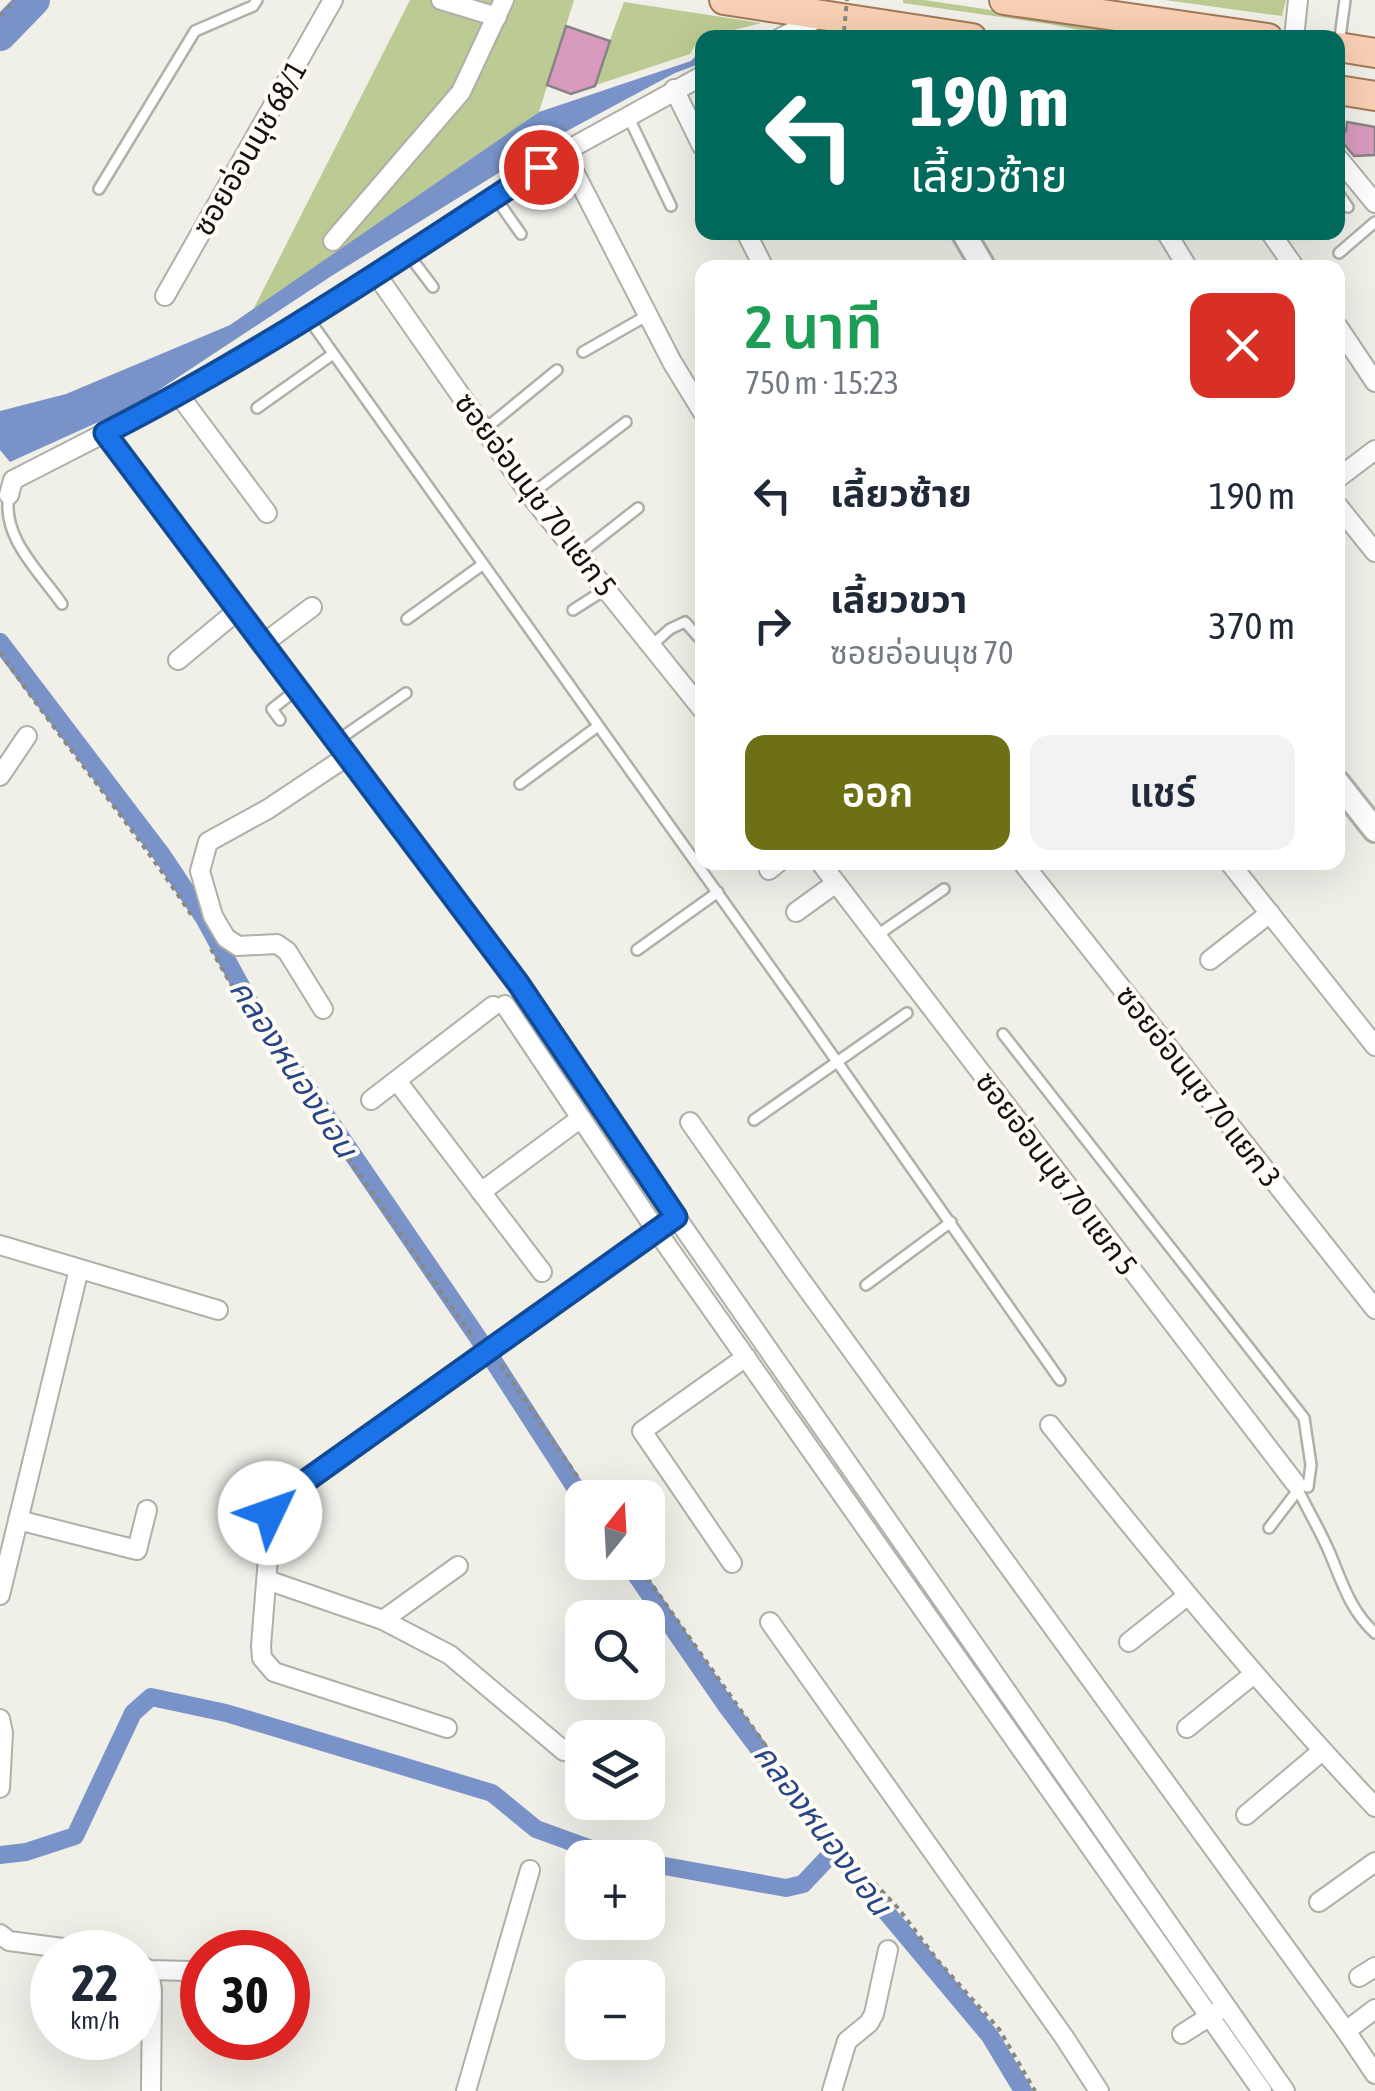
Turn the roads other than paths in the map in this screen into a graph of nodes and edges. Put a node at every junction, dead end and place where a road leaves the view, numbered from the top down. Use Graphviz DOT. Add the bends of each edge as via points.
graph roads {
  1 [pos="257,0"];
  2 [pos="333,0"];
  3 [pos="442,0"];
  4 [pos="724,0"];
  5 [pos="1004,0"];
  6 [pos="1298,0"];
  7 [pos="1346,0"];
  8 [pos="500,8"];
  9 [pos="838,15"];
  10 [pos="878,21"];
  11 [pos="800,30"];
  12 [pos="928,30"];
  13 [pos="1212,30"];
  14 [pos="1295,30"];
  15 [pos="1341,30"];
  16 [pos="1345,49"];
  17 [pos="1375,53"];
  18 [pos="695,80"];
  19 [pos="674,90"];
  20 [pos="1345,91"];
  21 [pos="1375,96"];
  22 [pos="628,116"];
  23 [pos="695,132"];
  24 [pos="564,152"];
  25 [pos="1345,167"];
  26 [pos="98,189"];
  27 [pos="495,196"];
  28 [pos="1345,203"];
  29 [pos="1375,203"];
  30 [pos="671,206"];
  31 [pos="1348,207"];
  32 [pos="1375,222"];
  33 [pos="521,234"];
  34 [pos="332,241"];
  35 [pos="1339,253"];
  36 [pos="408,254"];
  37 [pos="376,274"];
  38 [pos="432,287"];
  39 [pos="165,296"];
  40 [pos="648,315"];
  41 [pos="308,318"];
  42 [pos="1345,337"];
  43 [pos="583,352"];
  44 [pos="333,354"];
  45 [pos="558,370"];
  46 [pos="1375,382"];
  47 [pos="179,396"];
  48 [pos="695,399"];
  49 [pos="256,408"];
  50 [pos="626,422"];
  51 [pos="485,429"];
  52 [pos="105,433"];
  53 [pos="1375,450"];
  54 [pos="1345,473"];
  55 [pos="9,495"];
  56 [pos="530,495"];
  57 [pos="638,508"];
  58 [pos="267,513"];
  59 [pos="1345,515"];
  60 [pos="1375,552"];
  61 [pos="578,556"];
  62 [pos="482,565"];
  63 [pos="606,589"];
  64 [pos="62,604"];
  65 [pos="312,607"];
  66 [pos="573,610"];
  67 [pos="237,612"];
  68 [pos="407,619"];
  69 [pos="695,634"];
  70 [pos="263,644"];
  71 [pos="652,645"];
  72 [pos="178,660"];
  73 [pos="298,688"];
  74 [pos="406,693"];
  75 [pos="695,700"];
  76 [pos="280,720"];
  77 [pos="598,726"];
  78 [pos="27,736"];
  79 [pos="343,748"];
  80 [pos="0,776"];
  81 [pos="520,784"];
  82 [pos="1345,792"];
  83 [pos="1375,830"];
  84 [pos="695,860"];
  85 [pos="702,870"];
  86 [pos="826,870"];
  87 [pos="1028,870"];
  88 [pos="1236,870"];
  89 [pos="836,883"];
  90 [pos="944,889"];
  91 [pos="718,892"];
  92 [pos="796,912"];
  93 [pos="1270,912"];
  94 [pos="876,936"];
  95 [pos="637,950"];
  96 [pos="1210,960"];
  97 [pos="323,1009"];
  98 [pos="907,1013"];
  99 [pos="1004,1034"];
  100 [pos="1375,1046"];
  101 [pos="837,1061"];
  102 [pos="397,1082"];
  103 [pos="371,1100"];
  104 [pos="581,1118"];
  105 [pos="754,1120"];
  106 [pos="690,1122"];
  107 [pos="481,1192"];
  108 [pos="676,1217"];
  109 [pos="950,1222"];
  110 [pos="656,1230"];
  111 [pos="0,1246"];
  112 [pos="79,1269"];
  113 [pos="542,1272"];
  114 [pos="866,1284"];
  115 [pos="1375,1309"];
  116 [pos="218,1310"];
  117 [pos="746,1358"];
  118 [pos="1060,1380"];
  119 [pos="1050,1424"];
  120 [pos="1295,1483"];
  121 [pos="147,1510"];
  122 [pos="18,1520"];
  123 [pos="1269,1528"];
  124 [pos="732,1563"];
  125 [pos="458,1566"];
  126 [pos="267,1580"];
  127 [pos="0,1595"];
  128 [pos="1187,1596"];
  129 [pos="383,1620"];
  130 [pos="770,1622"];
  131 [pos="1375,1633"];
  132 [pos="1129,1642"];
  133 [pos="1254,1674"];
  134 [pos="0,1719"];
  135 [pos="447,1728"];
  136 [pos="1187,1728"];
  137 [pos="564,1751"];
  138 [pos="1322,1751"];
  139 [pos="0,1788"];
  140 [pos="1375,1807"];
  141 [pos="1246,1815"];
  142 [pos="1375,1862"];
  143 [pos="530,1870"];
  144 [pos="1318,1902"];
  145 [pos="0,1934"];
  146 [pos="30,1944"];
  147 [pos="888,1950"];
  148 [pos="1226,2005"];
  149 [pos="1375,2009"];
  150 [pos="1209,2016"];
  151 [pos="1346,2031"];
  152 [pos="1182,2034"];
  153 [pos="151,2060"];
  154 [pos="1375,2074"];
  155 [pos="151,2091"];
  156 [pos="466,2091"];
  157 [pos="832,2091"];
  158 [pos="1098,2091"];
  159 [pos="1262,2091"];
  160 [pos="1285,2091"];
  1 -- 26 [label="lane" via="195,31"];
  2 -- 39 [label="street, ซอยอ่อนนุช 68/1"];
  3 -- 8 [label="street"];
  4 -- 9 [label="main road"];
  5 -- 13 [label="main road"];
  6 -- 14 [label="street"];
  7 -- 15 [label="lane"];
  8 -- 34 [label="street" via="461,92"];
  9 -- 10 [label="main road"];
  9 -- 11 [label="street"];
  10 -- 12 [label="main road"];
  16 -- 17 [label="main road"];
  18 -- 19 [label="street"];
  19 -- 22 [label="street"];
  19 -- 23 [label="street"];
  20 -- 21 [label="main road"];
  22 -- 24 [label="street"];
  22 -- 30 [label="lane"];
  24 -- 27 [label="street"];
  24 -- 40 [label="street"];
  25 -- 29 [label="street"];
  27 -- 33 [label="lane"];
  27 -- 36 [label="street"];
  28 -- 31 [label="lane"];
  32 -- 35 [label="lane"];
  36 -- 37 [label="street"];
  36 -- 38 [label="lane"];
  37 -- 41 [label="street"];
  37 -- 51 [label="street, ซอยอ่อนนุช 70 แยก 5"];
  40 -- 43 [label="lane"];
  40 -- 48 [label="street"];
  41 -- 44 [label="lane"];
  41 -- 47 [label="street"];
  42 -- 46 [label="street"];
  44 -- 49 [label="lane"];
  44 -- 62 [label="lane"];
  45 -- 51 [label="lane"];
  47 -- 52 [label="street"];
  47 -- 58 [label="street"];
  50 -- 56 [label="lane"];
  51 -- 56 [label="street, ซอยอ่อนนุช 70 แยก 5"];
  52 -- 55 [label="street" via="13,480"];
  52 -- 67 [label="street"];
  53 -- 54 [label="street"];
  55 -- 64 [label="lane" via="6,515 15,539"];
  56 -- 61 [label="street, ซอยอ่อนนุช 70 แยก 5"];
  57 -- 61 [label="lane"];
  59 -- 60 [label="street"];
  61 -- 63 [label="street, ซอยอ่อนนุช 70 แยก 5"];
  62 -- 68 [label="lane"];
  62 -- 77 [label="lane"];
  63 -- 66 [label="lane"];
  63 -- 71 [label="street, ซอยอ่อนนุช 70 แยก 5"];
  65 -- 70 [label="street"];
  67 -- 70 [label="street"];
  67 -- 72 [label="street"];
  69 -- 71 [label="lane" via="685,622"];
  70 -- 73 [label="street"];
  71 -- 75 [label="street, ซอยอ่อนนุช 70 แยก 5"];
  73 -- 76 [label="lane" via="272,709"];
  73 -- 79 [label="street"];
  74 -- 79 [label="lane"];
  77 -- 81 [label="lane"];
  77 -- 84 [label="lane"];
  78 -- 80 [label="street"];
  79 -- 97 [label="street" via="268,809 208,842 200,872 226,938 238,946 277,944 287,951"];
  79 -- 108 [label="street" via="518,983"];
  82 -- 83 [label="street"];
  85 -- 91 [label="lane"];
  86 -- 89 [label="street, ซอยอ่อนนุช 70 แยก 5"];
  87 -- 115 [label="street, ซอยอ่อนนุช 70 แยก 3"];
  88 -- 93 [label="street"];
  89 -- 92 [label="street"];
  89 -- 94 [label="street, ซอยอ่อนนุช 70 แยก 5"];
  90 -- 94 [label="lane"];
  91 -- 95 [label="lane"];
  91 -- 101 [label="lane"];
  93 -- 96 [label="street"];
  93 -- 100 [label="street"];
  94 -- 120 [label="street, ซอยอ่อนนุช 70 แยก 5"];
  98 -- 101 [label="lane"];
  99 -- 120 [label="lane" via="1304,1418 1312,1465 1308,1486"];
  101 -- 105 [label="lane"];
  101 -- 109 [label="lane"];
  102 -- 103 [label="street"];
  102 -- 104 [label="street" via="499,1006"];
  102 -- 107 [label="street"];
  104 -- 107 [label="street"];
  104 -- 110 [label="street"];
  106 -- 151 [label="street"];
  107 -- 113 [label="street"];
  108 -- 110 [label="street"];
  108 -- 148 [label="street"];
  109 -- 114 [label="lane"];
  109 -- 118 [label="lane"];
  110 -- 117 [label="street"];
  110 -- 126 [label="street" via="481,1349 276,1502"];
  111 -- 112 [label="street"];
  112 -- 116 [label="street"];
  112 -- 122 [label="street"];
  117 -- 124 [label="street" via="642,1431"];
  117 -- 150 [label="street"];
  119 -- 128 [label="street"];
  120 -- 123 [label="lane" via="1295,1494"];
  120 -- 131 [label="lane" via="1343,1591"];
  121 -- 122 [label="street" via="137,1550"];
  122 -- 127 [label="street"];
  125 -- 129 [label="street"];
  126 -- 129 [label="street"];
  126 -- 135 [label="street" via="262,1658 274,1672"];
  128 -- 132 [label="street"];
  128 -- 133 [label="street"];
  129 -- 137 [label="street" via="450,1655"];
  130 -- 158 [label="street"];
  133 -- 136 [label="street"];
  133 -- 138 [label="street"];
  134 -- 139 [label="street"];
  138 -- 140 [label="street"];
  138 -- 141 [label="street"];
  142 -- 144 [label="street"];
  143 -- 156 [label="street"];
  145 -- 146 [label="street"];
  147 -- 157 [label="street" via="874,2014 846,2041"];
  148 -- 150 [label="street"];
  148 -- 160 [label="street"];
  149 -- 151 [label="street"];
  150 -- 152 [label="street"];
  150 -- 159 [label="street"];
  151 -- 154 [label="street"];
  153 -- 155 [label="street"];
}
